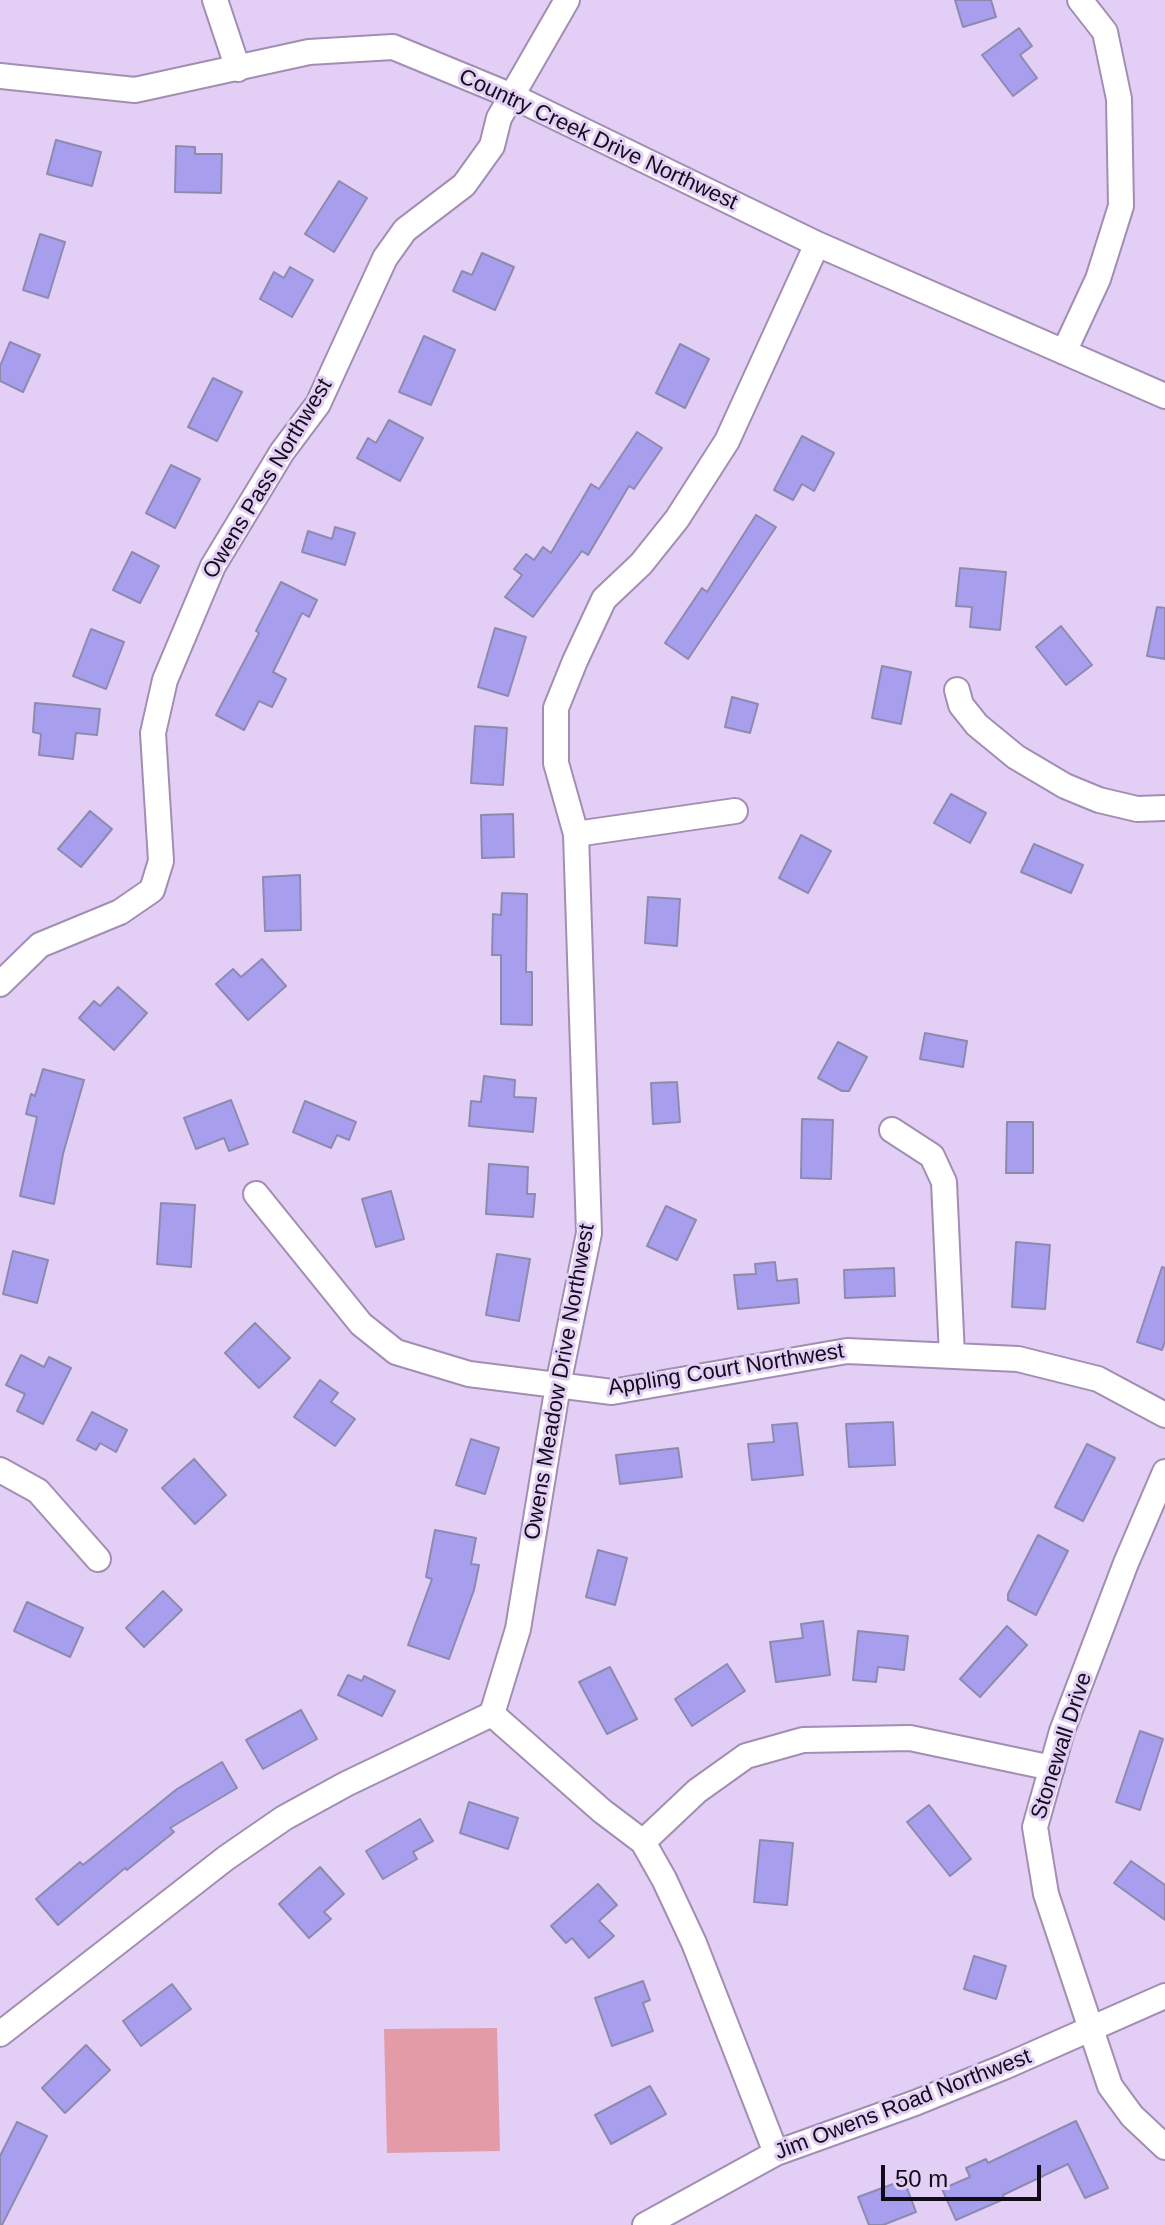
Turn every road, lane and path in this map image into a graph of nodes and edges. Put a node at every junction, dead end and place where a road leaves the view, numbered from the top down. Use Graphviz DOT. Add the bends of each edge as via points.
graph roads {
  1 [pos="215,0"];
  2 [pos="567,0"];
  3 [pos="1080,0"];
  4 [pos="238,69"];
  5 [pos="0,76"];
  6 [pos="512,96"];
  7 [pos="817,244"];
  8 [pos="1064,352"];
  9 [pos="1165,396"];
  10 [pos="957,690"];
  11 [pos="1165,808"];
  12 [pos="735,811"];
  13 [pos="576,834"];
  14 [pos="0,984"];
  15 [pos="892,1130"];
  16 [pos="256,1194"];
  17 [pos="952,1356"];
  18 [pos="558,1385"];
  19 [pos="1165,1415"];
  20 [pos="0,1470"];
  21 [pos="1165,1472"];
  22 [pos="98,1559"];
  23 [pos="492,1714"];
  24 [pos="1052,1768"];
  25 [pos="643,1842"];
  26 [pos="1165,1996"];
  27 [pos="1090,2029"];
  28 [pos="0,2034"];
  29 [pos="1165,2147"];
  30 [pos="776,2153"];
  31 [pos="645,2225"];
  1 -- 4 [label="street"];
  2 -- 6 [label="street, Owens Pass Northwest"];
  3 -- 8 [label="street" via="1105,32 1119,99 1121,206 1098,279"];
  4 -- 5 [label="street, Country Creek Drive Northwest" via="135,90"];
  4 -- 6 [label="street, Country Creek Drive Northwest" via="309,52 393,47"];
  6 -- 7 [label="street, Country Creek Drive Northwest"];
  6 -- 14 [label="street, Owens Pass Northwest" via="492,146 464,185 405,230 385,258 318,404 282,452 213,566 165,680 153,733 161,861 152,890 120,912 40,945"];
  7 -- 8 [label="street, Country Creek Drive Northwest"];
  7 -- 13 [label="street, Owens Meadow Drive Northwest" via="727,441 677,519 604,599 575,661 556,708 556,763"];
  8 -- 9 [label="street, Country Creek Drive Northwest"];
  10 -- 11 [label="street" via="977,725 1016,757 1065,786 1137,809"];
  12 -- 13 [label="street"];
  13 -- 18 [label="street, Owens Meadow Drive Northwest" via="589,1233"];
  15 -- 17 [label="street" via="932,1156 944,1182"];
  16 -- 18 [label="street, Appling Court Northwest" via="361,1324 396,1352 469,1374"];
  17 -- 18 [label="street, Appling Court Northwest" via="847,1351 612,1392"];
  17 -- 19 [label="street, Appling Court Northwest" via="1018,1359 1098,1379"];
  18 -- 23 [label="street, Owens Meadow Drive Northwest" via="518,1629"];
  20 -- 22 [label="street" via="38,1491"];
  21 -- 24 [label="street, Stonewall Drive"];
  23 -- 25 [label="street"];
  23 -- 28 [label="street" via="284,1818"];
  24 -- 25 [label="street" via="910,1738 803,1740 746,1756 697,1791"];
  24 -- 27 [label="street, Stonewall Drive" via="1035,1827 1046,1894"];
  25 -- 30 [label="street" via="694,1943"];
  26 -- 27 [label="street, Jim Owens Road Northwest"];
  27 -- 29 [label="street, Stonewall Drive" via="1110,2086"];
  27 -- 30 [label="street, Jim Owens Road Northwest" via="930,2097"];
  30 -- 31 [label="street, Jim Owens Road Northwest"];
}
